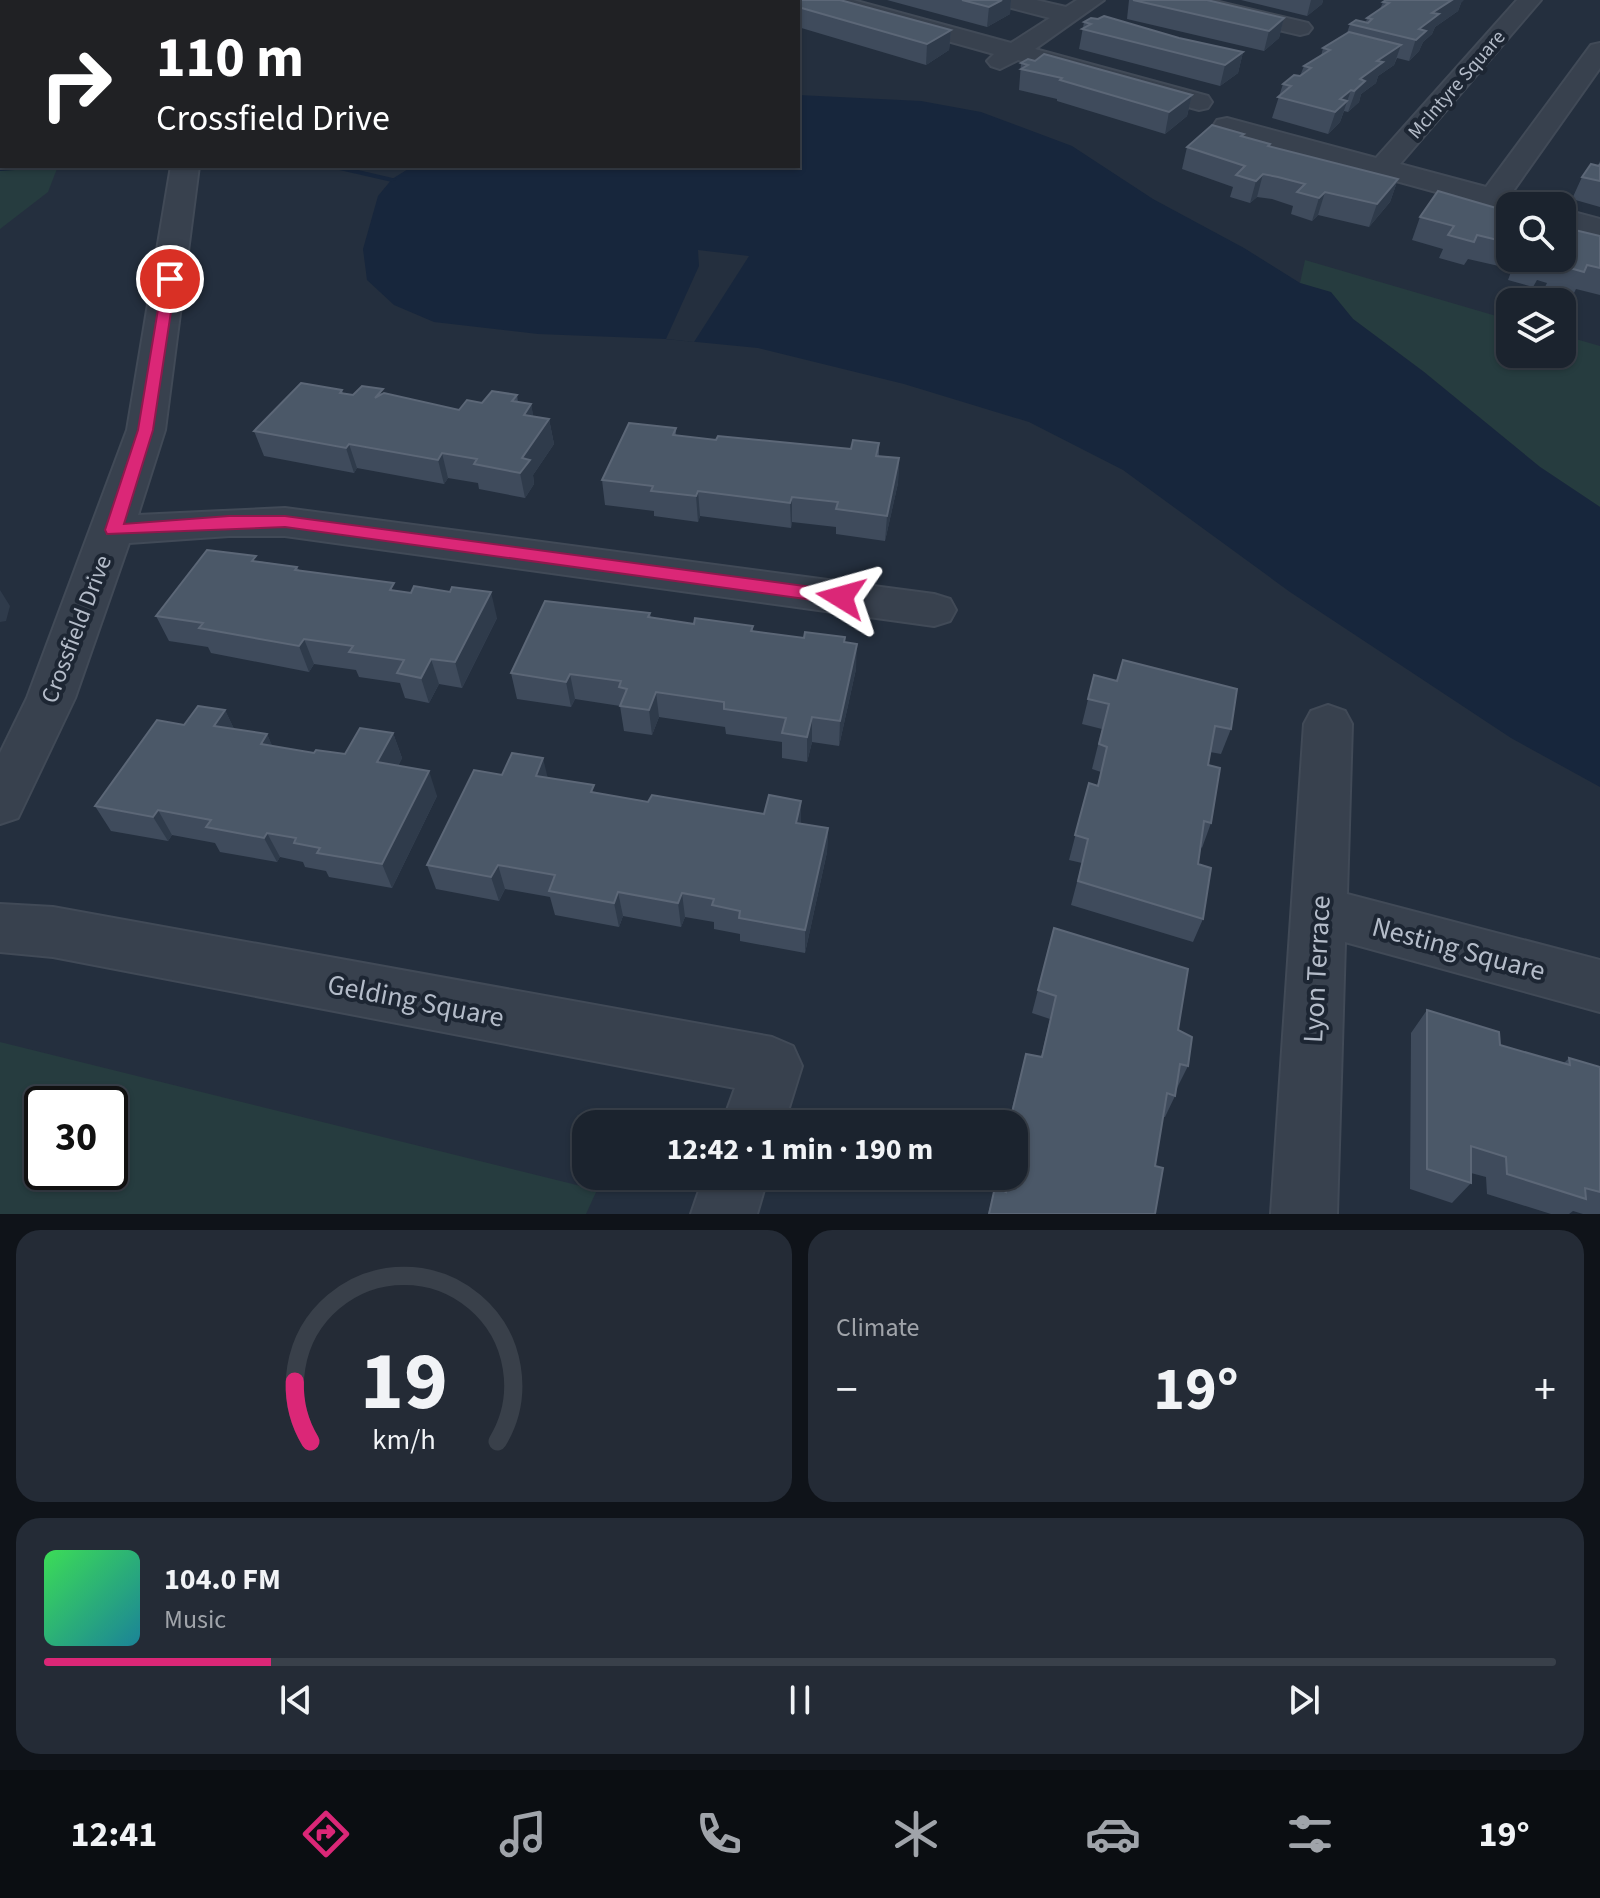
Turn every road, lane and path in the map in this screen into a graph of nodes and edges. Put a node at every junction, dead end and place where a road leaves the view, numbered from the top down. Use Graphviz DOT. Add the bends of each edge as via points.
graph roads {
  1 [pos="827,0"];
  2 [pos="1008,0"];
  3 [pos="1093,0"];
  4 [pos="1181,0"];
  5 [pos="1530,0"];
  6 [pos="1068,15"];
  7 [pos="1300,28"];
  8 [pos="1600,50"];
  9 [pos="1008,56"];
  10 [pos="1199,102"];
  11 [pos="1227,126"];
  12 [pos="185,168"];
  13 [pos="1382,168"];
  14 [pos="1512,192"];
  15 [pos="1496,199"];
  16 [pos="1576,222"];
  17 [pos="1600,228"];
  18 [pos="113,530"];
  19 [pos="934,610"];
  20 [pos="1328,724"];
  21 [pos="0,803"];
  22 [pos="1319,911"];
  23 [pos="0,928"];
  24 [pos="1600,986"];
  25 [pos="758,1110"];
  26 [pos="732,1190"];
  27 [pos="724,1214"];
  28 [pos="1304,1214"];
  1 -- 9 [label="street"];
  2 -- 6 [label="street"];
  3 -- 6 [label="street"];
  4 -- 7 [label="street"];
  5 -- 13 [label="street, McIntyre Square"];
  6 -- 9 [label="street"];
  8 -- 14 [label="street, McIntyre Square"];
  9 -- 10 [label="street"];
  11 -- 13 [label="street, McIntyre Square"];
  12 -- 18 [label="street, Crossfield Drive" via="146,430"];
  13 -- 15 [label="street, McIntyre Square"];
  16 -- 17 [label="street"];
  18 -- 19 [label="street" via="285,522"];
  18 -- 21 [label="street, Crossfield Drive" via="51,698"];
  20 -- 22 [label="street, Lyon Terrace"];
  22 -- 24 [label="street, Nesting Square"];
  22 -- 28 [label="street, Lyon Terrace"];
  23 -- 25 [label="street, Gelding Square" via="53,932 772,1066"];
  26 -- 27 [label="street"];
}
